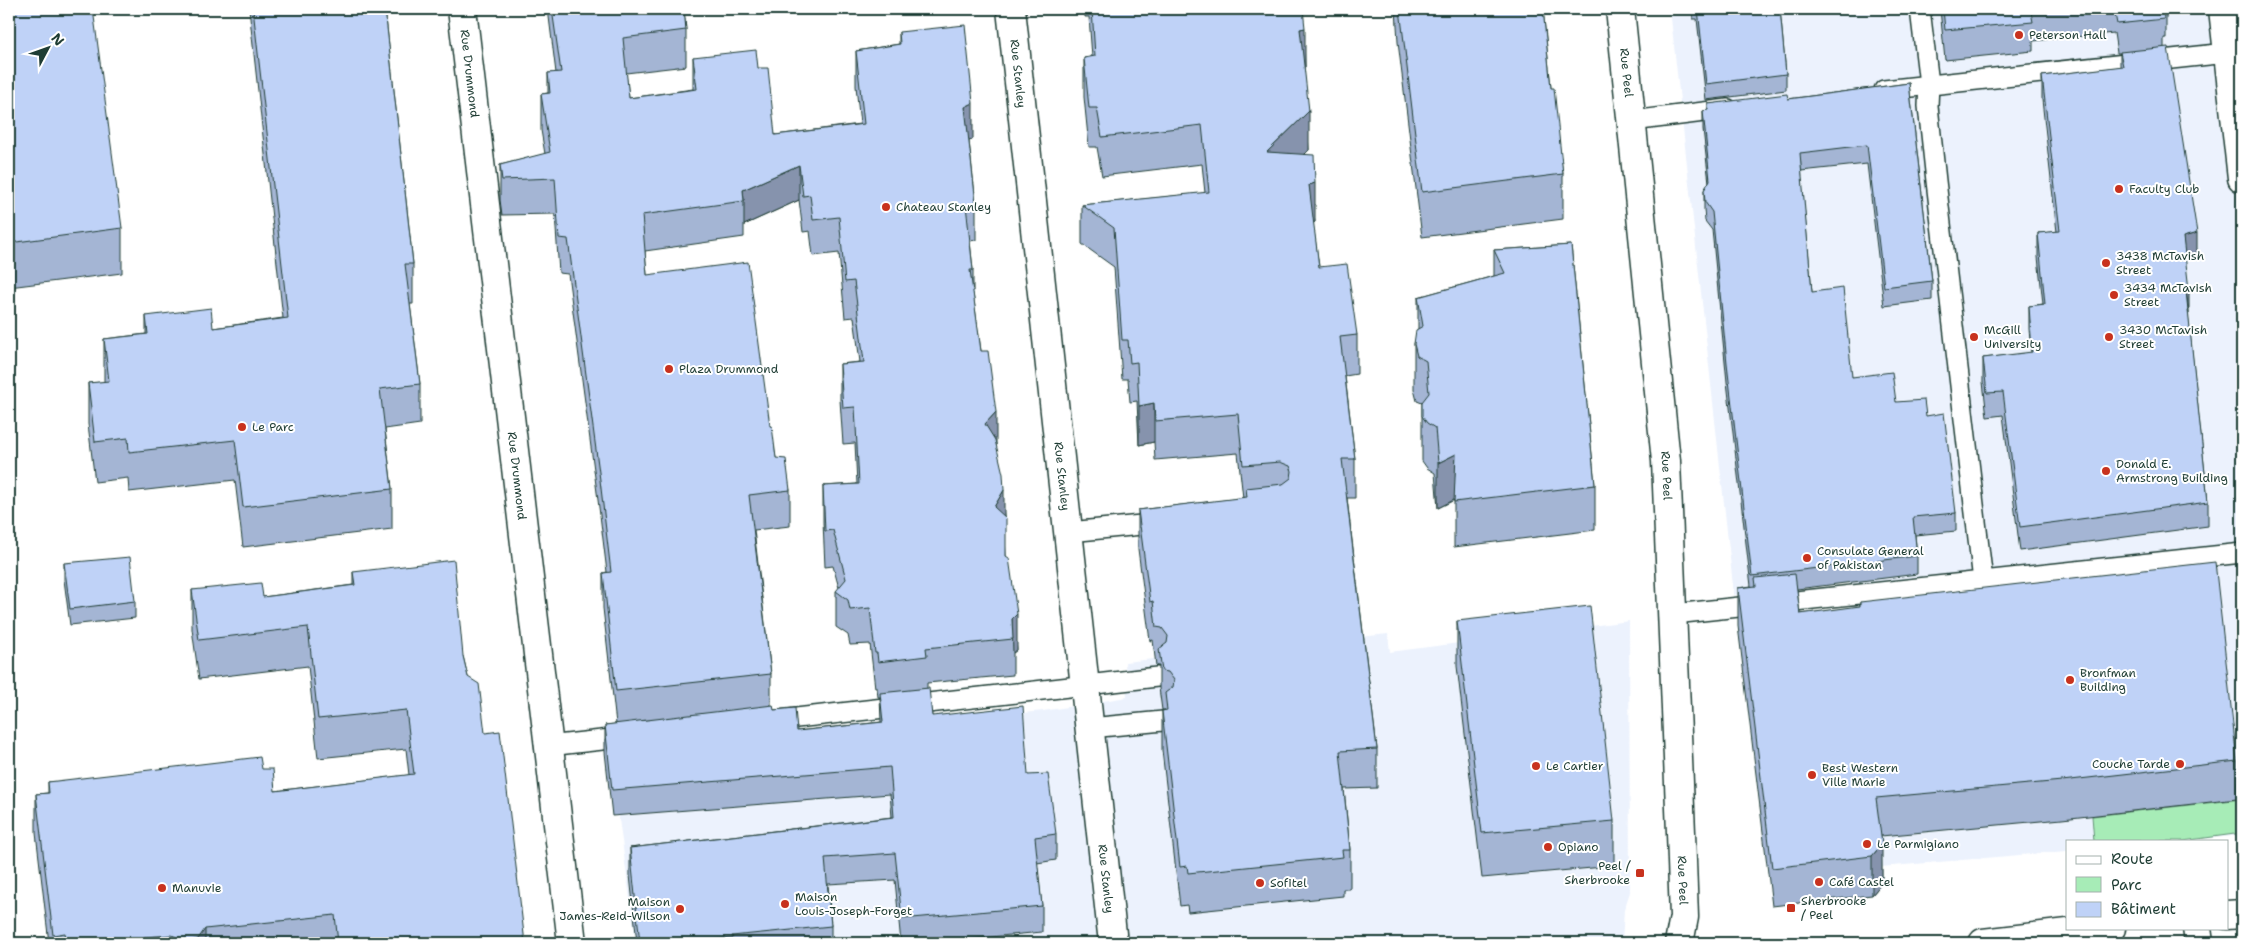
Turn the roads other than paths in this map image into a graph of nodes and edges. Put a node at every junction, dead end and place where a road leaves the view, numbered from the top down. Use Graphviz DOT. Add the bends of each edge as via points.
graph roads {
  1 [pos="462,9"];
  2 [pos="1011,9"];
  3 [pos="1620,9"];
  4 [pos="1920,9"];
  5 [pos="2223,9"];
  6 [pos="2227,53"];
  7 [pos="1929,84"];
  8 [pos="1870,92"];
  9 [pos="1741,108"];
  10 [pos="1632,121"];
  11 [pos="2242,178"];
  12 [pos="1182,521"];
  13 [pos="1069,532"];
  14 [pos="2242,552"];
  15 [pos="1983,581"];
  16 [pos="1674,614"];
  17 [pos="1157,678"];
  18 [pos="1086,686"];
  19 [pos="1163,721"];
  20 [pos="748,724"];
  21 [pos="1090,728"];
  22 [pos="649,735"];
  23 [pos="548,746"];
  24 [pos="2242,914"];
  25 [pos="2228,915"];
  26 [pos="2094,930"];
  27 [pos="2197,930"];
  28 [pos="572,943"];
  29 [pos="1113,943"];
  30 [pos="1679,943"];
  31 [pos="1983,943"];
  32 [pos="2199,943"];
  1 -- 23 [label="street, Rue Drummond"];
  2 -- 13 [label="street, Rue Stanley"];
  3 -- 10 [label="street, Rue Peel"];
  4 -- 7 [label="lane"];
  5 -- 6 [label="street"];
  6 -- 7 [label="lane"];
  6 -- 11 [label="street"];
  7 -- 8 [label="lane"];
  7 -- 15 [label="lane" via="1928,106 1936,181"];
  9 -- 10 [label="lane"];
  10 -- 16 [label="street, Rue Peel" via="1664,431"];
  12 -- 13 [label="lane"];
  13 -- 18 [label="street, Rue Stanley"];
  14 -- 15 [label="lane"];
  15 -- 16 [label="lane"];
  16 -- 30 [label="street, Rue Peel" via="1684,918"];
  17 -- 18 [label="lane"];
  18 -- 20 [label="lane"];
  18 -- 21 [label="street, Rue Stanley"];
  19 -- 21 [label="lane"];
  21 -- 29 [label="street, Rue Stanley"];
  22 -- 23 [label="lane"];
  23 -- 28 [label="street, Rue Drummond"];
  24 -- 25 [label="street"];
  26 -- 31 [label="street"];
  27 -- 32 [label="street"];
}
